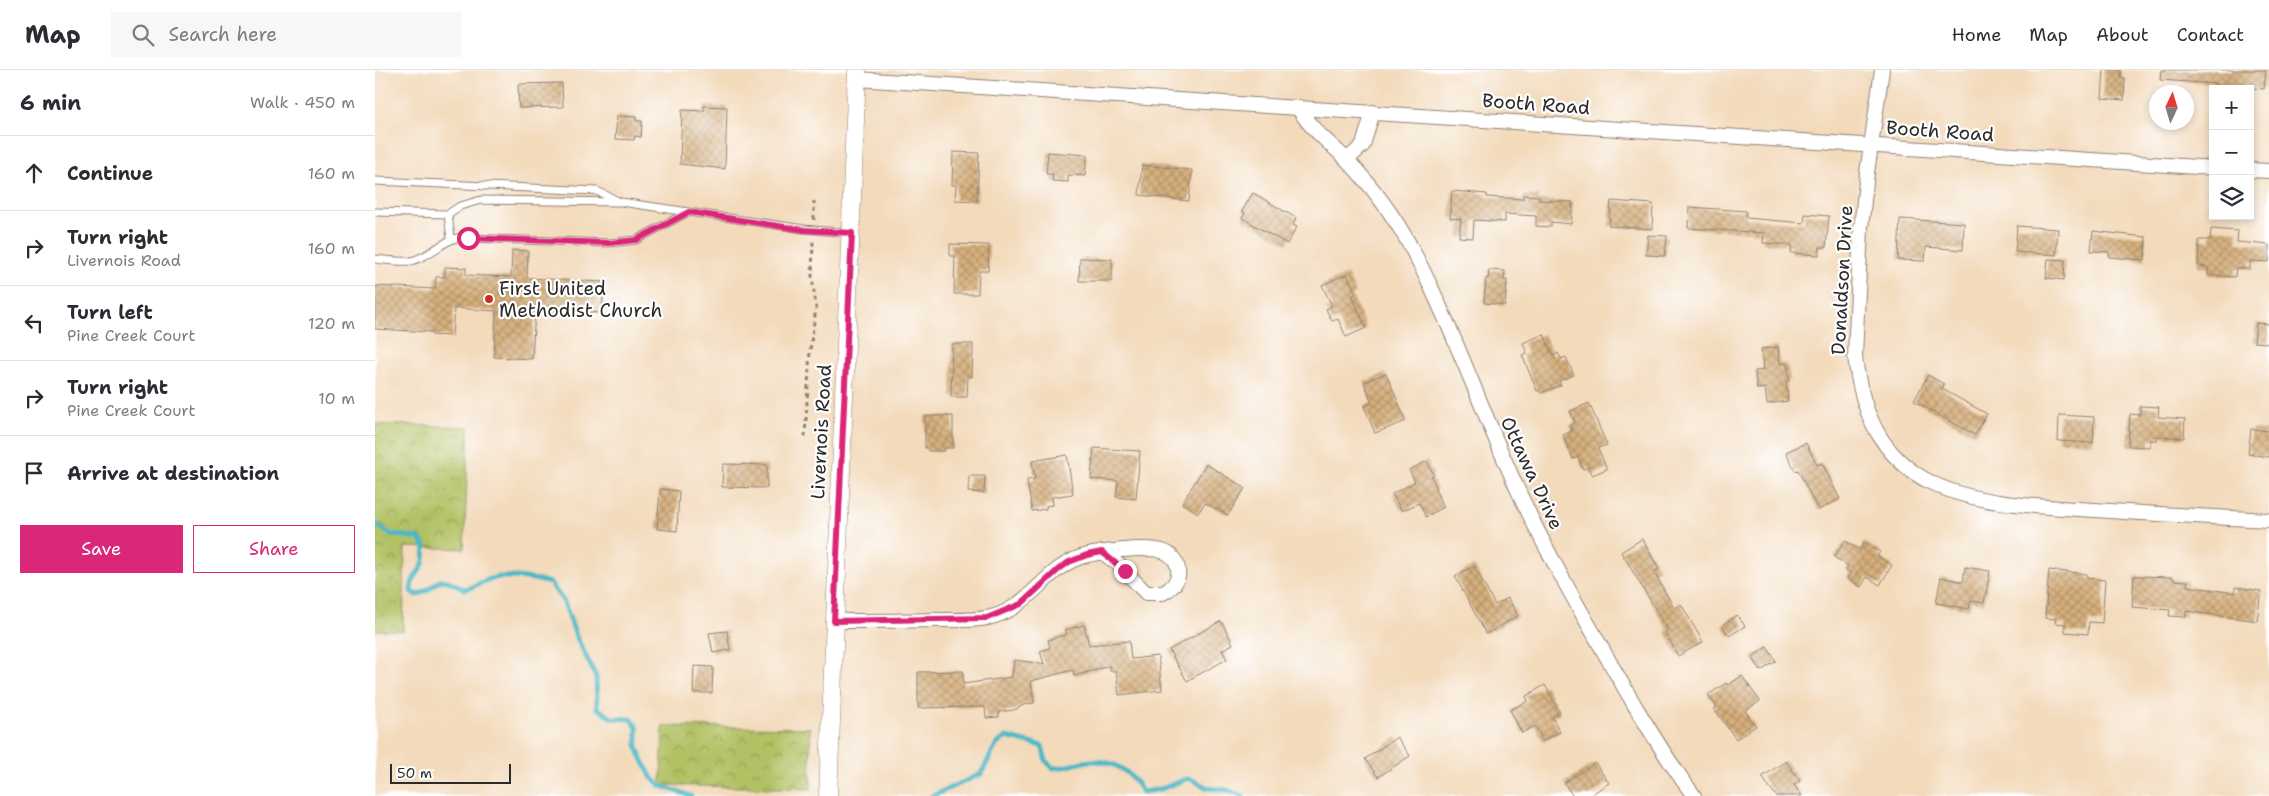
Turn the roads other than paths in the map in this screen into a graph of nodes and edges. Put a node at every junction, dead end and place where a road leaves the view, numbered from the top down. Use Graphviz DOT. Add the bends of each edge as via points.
graph roads {
  1 [pos="1882,70"];
  2 [pos="857,74"];
  3 [pos="1298,107"];
  4 [pos="1373,112"];
  5 [pos="1872,145"];
  6 [pos="1347,160"];
  7 [pos="2209,168"];
  8 [pos="2254,170"];
  9 [pos="2269,171"];
  10 [pos="375,181"];
  11 [pos="621,202"];
  12 [pos="375,212"];
  13 [pos="689,212"];
  14 [pos="448,214"];
  15 [pos="852,233"];
  16 [pos="451,238"];
  17 [pos="375,259"];
  18 [pos="2269,520"];
  19 [pos="1102,552"];
  20 [pos="834,621"];
  21 [pos="828,796"];
  22 [pos="1694,796"];
  1 -- 5 [label="street, Donaldson Drive"];
  2 -- 3 [label="street, Booth Road"];
  2 -- 15 [label="street, Livernois Road"];
  3 -- 4 [label="street, Booth Road"];
  3 -- 6 [label="street, Ottawa Drive" via="1308,123"];
  4 -- 5 [label="street, Booth Road"];
  4 -- 6 [label="street" via="1363,144"];
  5 -- 7 [label="street, Booth Road"];
  5 -- 18 [label="street, Donaldson Drive" via="1861,228 1855,356 1859,384 1871,423 1906,468 1943,489 1986,502"];
  6 -- 22 [label="street, Ottawa Drive" via="1381,200 1406,238 1539,534 1637,709"];
  8 -- 9 [label="street"];
  10 -- 11 [label="lane" via="597,191"];
  11 -- 13 [label="lane"];
  11 -- 14 [label="lane" via="481,200 460,206"];
  12 -- 14 [label="lane"];
  13 -- 15 [label="lane"];
  13 -- 16 [label="lane" via="636,240 609,243"];
  14 -- 16 [label="lane"];
  15 -- 20 [label="street, Livernois Road"];
  16 -- 17 [label="lane" via="432,253 410,261"];
  19 -- 19 [label="street" via="1146,549 1164,552 1176,562 1176,583 1163,594 1146,593"];
  19 -- 20 [label="street" via="1069,562 1021,604 987,618"];
  20 -- 21 [label="street, Livernois Road"];
}
